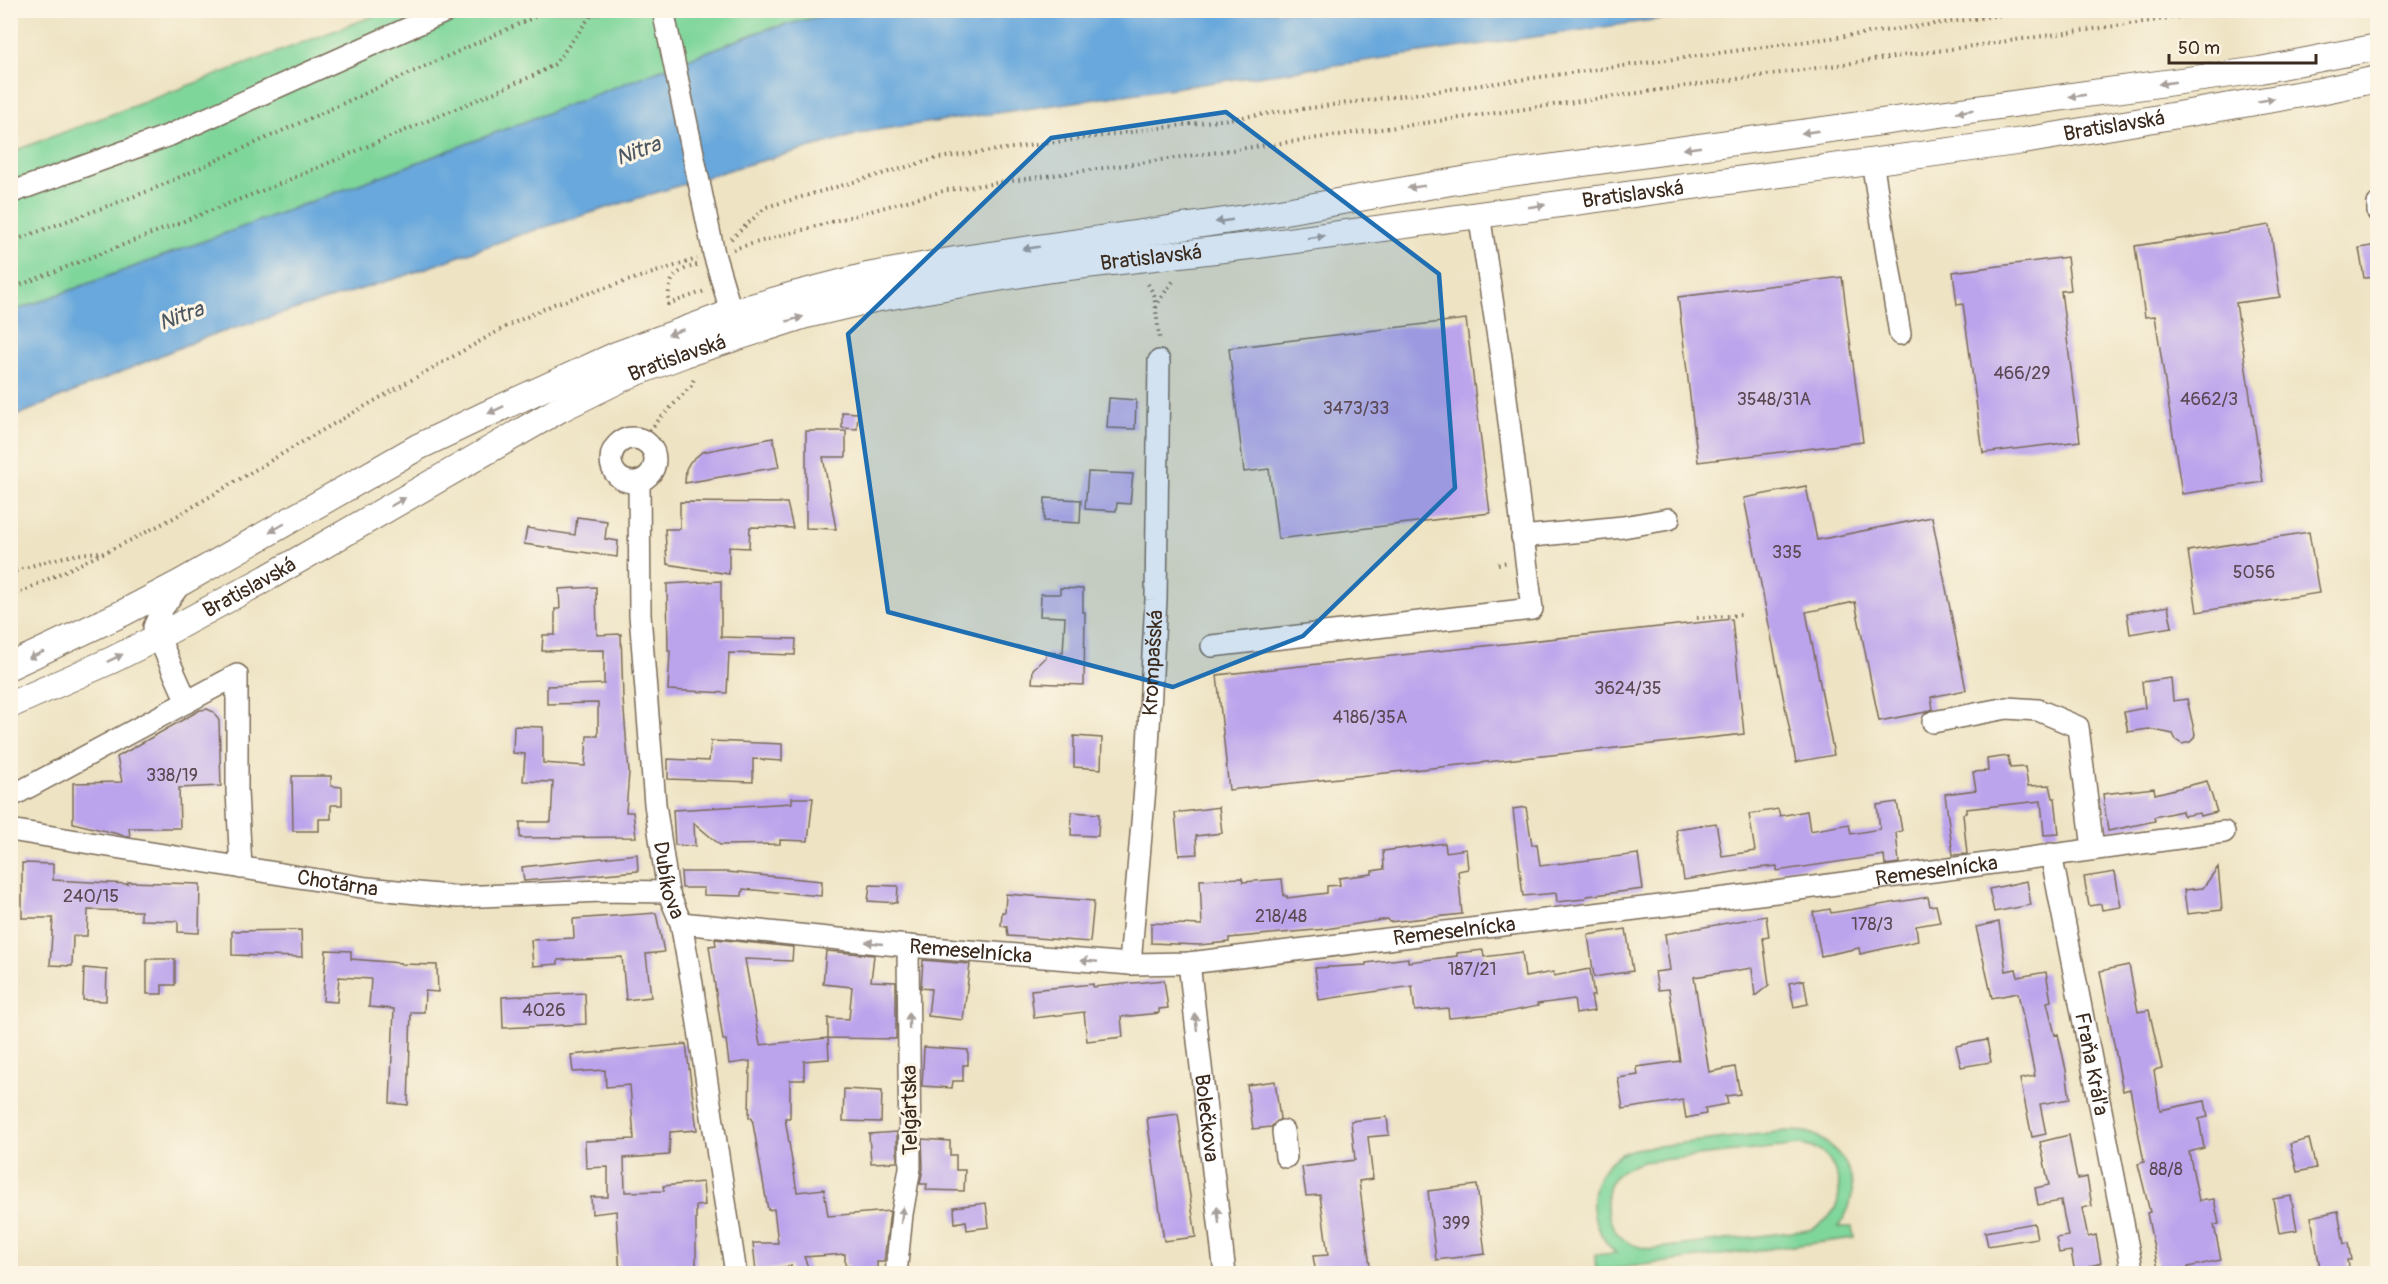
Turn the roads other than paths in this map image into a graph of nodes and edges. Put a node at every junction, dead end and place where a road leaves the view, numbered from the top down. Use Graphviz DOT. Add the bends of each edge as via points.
graph roads {
  1 [pos="449,10"];
  2 [pos="663,10"];
  3 [pos="2378,47"];
  4 [pos="2203,78"];
  5 [pos="2378,79"];
  6 [pos="2208,110"];
  7 [pos="1868,124"];
  8 [pos="1872,162"];
  9 [pos="1474,178"];
  10 [pos="10,194"];
  11 [pos="2378,204"];
  12 [pos="2378,212"];
  13 [pos="1479,214"];
  14 [pos="735,324"];
  15 [pos="1900,334"];
  16 [pos="1159,361"];
  17 [pos="639,482"];
  18 [pos="1669,519"];
  19 [pos="1522,537"];
  20 [pos="182,582"];
  21 [pos="158,637"];
  22 [pos="1212,646"];
  23 [pos="10,666"];
  24 [pos="187,702"];
  25 [pos="10,705"];
  26 [pos="1933,722"];
  27 [pos="10,797"];
  28 [pos="10,830"];
  29 [pos="2224,832"];
  30 [pos="2093,849"];
  31 [pos="2051,854"];
  32 [pos="241,868"];
  33 [pos="668,892"];
  34 [pos="681,923"];
  35 [pos="908,946"];
  36 [pos="1189,963"];
  37 [pos="1130,964"];
  38 [pos="1283,1131"];
  39 [pos="1286,1157"];
  40 [pos="736,1274"];
  41 [pos="896,1274"];
  42 [pos="1225,1274"];
  43 [pos="2133,1274"];
  1 -- 10 [label="street" via="170,135"];
  2 -- 14 [label="street" via="707,224"];
  3 -- 4 [label="main road, Bratislavská"];
  4 -- 6 [label="main road"];
  4 -- 7 [label="main road, Bratislavská, one-way"];
  6 -- 5 [label="main road, Bratislavská, one-way"];
  6 -- 8 [label="main road, Bratislavská"];
  7 -- 8 [label="main road"];
  7 -- 9 [label="main road, Bratislavská, one-way"];
  13 -- 8 [label="main road, Bratislavská, one-way"];
  8 -- 15 [label="street"];
  9 -- 13 [label="main road"];
  9 -- 14 [label="main road, Bratislavská, one-way" via="867,276"];
  11 -- 12 [label="street"];
  14 -- 13 [label="main road, Bratislavská, one-way" via="806,315 959,283"];
  13 -- 19 [label="street"];
  14 -- 20 [label="main road, Bratislavská, one-way" via="616,355 418,447"];
  21 -- 14 [label="main road, Bratislavská, one-way" via="560,409"];
  16 -- 37 [label="street, Krompašská" via="1156,600"];
  17 -- 17 [label="street" via="651,474 656,462 652,448 634,438 615,448 611,462 618,476"];
  17 -- 33 [label="street, Dubíkova" via="640,615 655,804"];
  18 -- 19 [label="street"];
  19 -- 22 [label="street" via="1532,609"];
  20 -- 21 [label="street" via="154,627"];
  20 -- 23 [label="main road, Bratislavská, one-way"];
  21 -- 24 [label="street"];
  25 -- 21 [label="main road, Bratislavská, one-way"];
  24 -- 27 [label="street"];
  24 -- 32 [label="street" via="237,675"];
  26 -- 30 [label="street" via="2007,708 2038,710 2078,727"];
  28 -- 32 [label="street, Chotárna"];
  29 -- 30 [label="street, Remeselnícka"];
  30 -- 31 [label="street, Remeselnícka"];
  31 -- 36 [label="street, Remeselnícka" via="1784,891"];
  31 -- 43 [label="street, Fraňa Kráľa"];
  32 -- 33 [label="street, Chotárna" via="367,888 458,897"];
  33 -- 34 [label="street, Dubíkova"];
  35 -- 34 [label="street, Remeselnícka, one-way"];
  34 -- 40 [label="street, Dubíkova"];
  37 -- 35 [label="street, Remeselnícka, one-way"];
  41 -- 35 [label="street, Telgártska, one-way" via="910,1168"];
  36 -- 37 [label="street, Remeselnícka"];
  42 -- 36 [label="street, Bolečkova, one-way"];
  38 -- 39 [label="street"];
}
